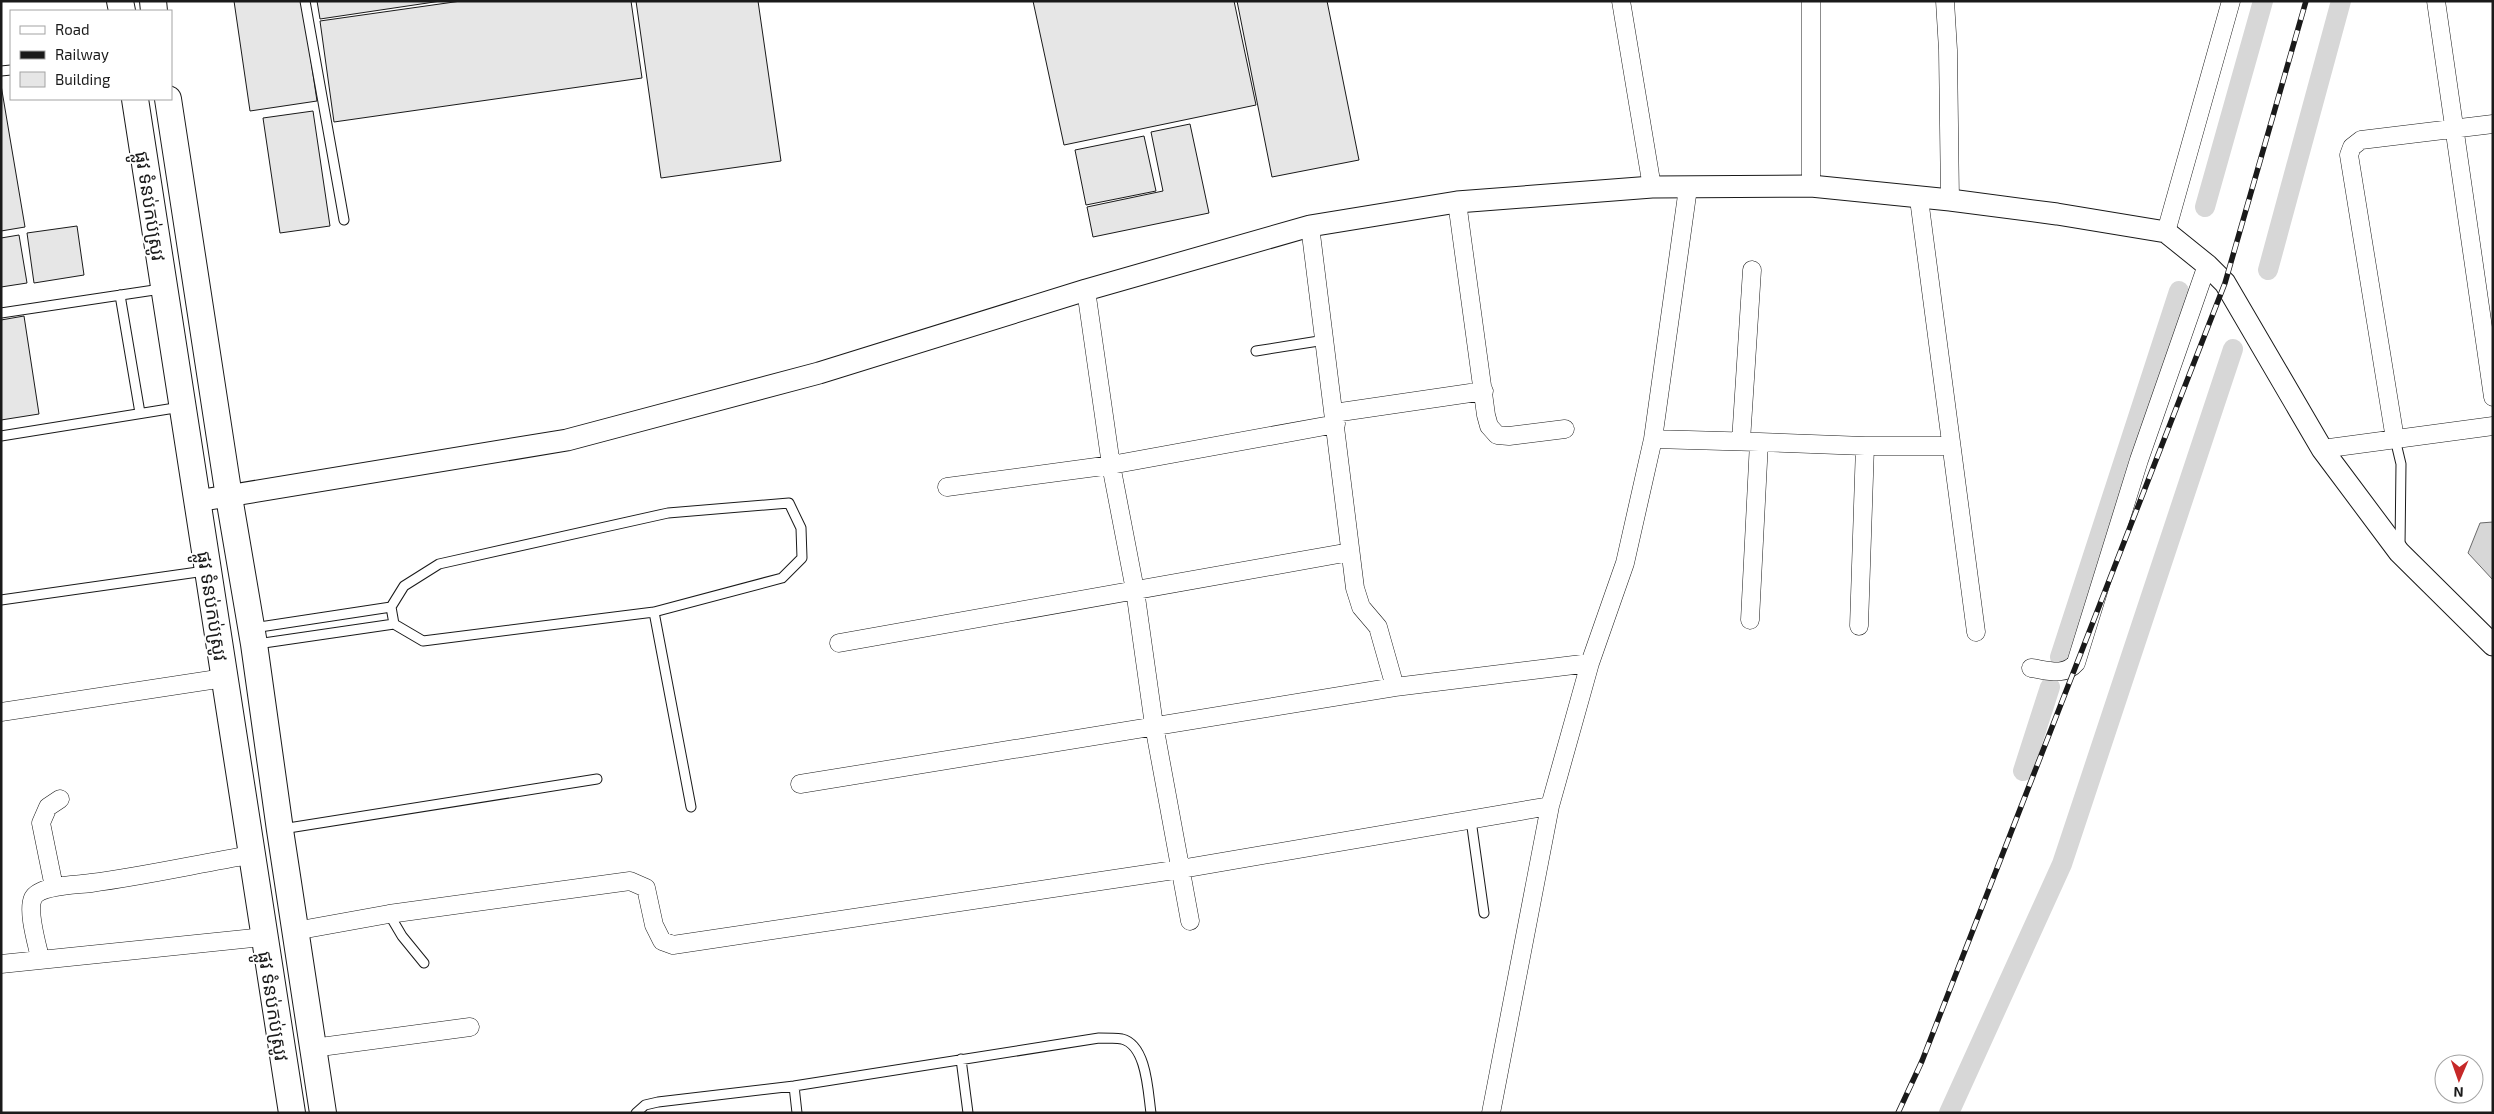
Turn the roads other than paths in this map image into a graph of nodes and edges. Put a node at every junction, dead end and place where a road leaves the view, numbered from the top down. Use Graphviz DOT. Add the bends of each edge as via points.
graph roads {
  1 [pos="305,1"];
  2 [pos="1621,1"];
  3 [pos="1811,1"];
  4 [pos="1945,1"];
  5 [pos="2231,1"];
  6 [pos="2436,1"];
  7 [pos="135,100"];
  8 [pos="168,100"];
  9 [pos="2493,124"];
  10 [pos="2454,130"];
  11 [pos="1812,186"];
  12 [pos="1652,187"];
  13 [pos="1688,188"];
  14 [pos="1919,199"];
  15 [pos="1950,200"];
  16 [pos="1457,202"];
  17 [pos="344,220"];
  18 [pos="1310,226"];
  19 [pos="2166,232"];
  20 [pos="2207,265"];
  21 [pos="1752,270"];
  22 [pos="164,289"];
  23 [pos="1086,290"];
  24 [pos="120,295"];
  25 [pos="1,313"];
  26 [pos="1325,340"];
  27 [pos="1256,351"];
  28 [pos="1484,391"];
  29 [pos="2493,397"];
  30 [pos="182,406"];
  31 [pos="140,413"];
  32 [pos="1335,419"];
  33 [pos="2493,426"];
  34 [pos="1565,429"];
  35 [pos="1,436"];
  36 [pos="1653,439"];
  37 [pos="2395,440"];
  38 [pos="1741,441"];
  39 [pos="1759,442"];
  40 [pos="1865,446"];
  41 [pos="1952,446"];
  42 [pos="2322,449"];
  43 [pos="1111,465"];
  44 [pos="947,487"];
  45 [pos="229,496"];
  46 [pos="197,501"];
  47 [pos="1350,552"];
  48 [pos="2399,552"];
  49 [pos="208,571"];
  50 [pos="1135,590"];
  51 [pos="1,600"];
  52 [pos="391,607"];
  53 [pos="654,612"];
  54 [pos="1750,620"];
  55 [pos="394,624"];
  56 [pos="1859,626"];
  57 [pos="1976,632"];
  58 [pos="253,636"];
  59 [pos="839,643"];
  60 [pos="2493,645"];
  61 [pos="1590,663"];
  62 [pos="2031,668"];
  63 [pos="224,678"];
  64 [pos="1395,686"];
  65 [pos="1,712"];
  66 [pos="1154,725"];
  67 [pos="597,779"];
  68 [pos="800,784"];
  69 [pos="60,799"];
  70 [pos="1550,806"];
  71 [pos="691,807"];
  72 [pos="1470,820"];
  73 [pos="280,830"];
  74 [pos="250,855"];
  75 [pos="1182,869"];
  76 [pos="54,887"];
  77 [pos="1484,913"];
  78 [pos="389,914"];
  79 [pos="1190,921"];
  80 [pos="295,931"];
  81 [pos="263,937"];
  82 [pos="40,958"];
  83 [pos="424,963"];
  84 [pos="1,964"];
  85 [pos="470,1027"];
  86 [pos="313,1048"];
  87 [pos="961,1059"];
  88 [pos="794,1086"];
  89 [pos="292,1113"];
  90 [pos="323,1113"];
  91 [pos="636,1113"];
  92 [pos="797,1113"];
  93 [pos="968,1113"];
  94 [pos="1151,1113"];
  95 [pos="1491,1113"];
  1 -- 17 [label="lane"];
  2 -- 12 [label="street"];
  3 -- 11 [label="street"];
  4 -- 15 [label="street"];
  5 -- 19 [label="street"];
  6 -- 10 [label="street"];
  7 -- 22 [label="main road, ផ្លូវ ទំនប់កប់ស្រូវ"];
  8 -- 45 [label="main road, ផ្លូវ ទំនប់កប់ស្រូវ"];
  9 -- 10 [label="street"];
  10 -- 29 [label="street"];
  10 -- 37 [label="street" via="2361,140 2352,147 2349,155"];
  11 -- 13 [label="street"];
  11 -- 14 [label="street"];
  12 -- 13 [label="street"];
  12 -- 16 [label="street"];
  13 -- 36 [label="street"];
  14 -- 15 [label="street"];
  14 -- 41 [label="street"];
  15 -- 19 [label="street"];
  16 -- 18 [label="street"];
  16 -- 28 [label="street"];
  18 -- 23 [label="street"];
  18 -- 26 [label="street"];
  19 -- 20 [label="street"];
  20 -- 42 [label="street" via="2225,283"];
  20 -- 62 [label="street" via="2139,460 2076,663 2070,670 2059,672"];
  21 -- 38 [label="street"];
  22 -- 24 [label="lane"];
  22 -- 30 [label="main road, ផ្លូវ ទំនប់កប់ស្រូវ"];
  23 -- 43 [label="street"];
  23 -- 45 [label="street" via="819,373 567,440"];
  24 -- 25 [label="lane"];
  24 -- 31 [label="lane"];
  26 -- 27 [label="lane"];
  26 -- 32 [label="street"];
  28 -- 32 [label="street"];
  28 -- 34 [label="street" via="1489,426 1497,435"];
  30 -- 31 [label="lane"];
  30 -- 46 [label="main road, ផ្លូវ ទំនប់កប់ស្រូវ"];
  31 -- 35 [label="lane"];
  32 -- 43 [label="street"];
  32 -- 47 [label="street"];
  33 -- 37 [label="street"];
  36 -- 38 [label="street"];
  36 -- 61 [label="street" via="1624,563"];
  37 -- 42 [label="street"];
  37 -- 48 [label="lane" via="2401,464"];
  38 -- 39 [label="street"];
  39 -- 40 [label="street"];
  39 -- 54 [label="street"];
  40 -- 41 [label="street"];
  40 -- 56 [label="street"];
  41 -- 57 [label="street"];
  42 -- 48 [label="street"];
  43 -- 44 [label="street"];
  43 -- 50 [label="street"];
  45 -- 46 [label="street"];
  45 -- 58 [label="main road, ផ្លូវ ទំនប់កប់ស្រូវ"];
  46 -- 49 [label="main road, ផ្លូវ ទំនប់កប់ស្រូវ"];
  47 -- 50 [label="street"];
  47 -- 64 [label="street" via="1354,588 1361,608 1378,627"];
  48 -- 60 [label="street"];
  49 -- 51 [label="lane"];
  49 -- 63 [label="main road, ផ្លូវ ទំនប់កប់ស្រូវ"];
  50 -- 59 [label="street"];
  50 -- 66 [label="street"];
  52 -- 53 [label="lane" via="404,586 439,564 668,513 789,503 801,528 802,558 782,578"];
  52 -- 55 [label="lane"];
  52 -- 58 [label="lane"];
  53 -- 55 [label="lane" via="423,641"];
  53 -- 71 [label="lane"];
  55 -- 58 [label="lane"];
  58 -- 73 [label="main road, ផ្លូវ ទំនប់កប់ស្រូវ"];
  61 -- 64 [label="street"];
  61 -- 70 [label="street"];
  63 -- 65 [label="street"];
  63 -- 74 [label="main road, ផ្លូវ ទំនប់កប់ស្រូវ"];
  64 -- 66 [label="street"];
  66 -- 68 [label="street"];
  66 -- 75 [label="street"];
  67 -- 73 [label="lane"];
  69 -- 76 [label="street" via="48,807 41,823"];
  70 -- 72 [label="street"];
  70 -- 95 [label="street"];
  72 -- 75 [label="street"];
  72 -- 77 [label="lane"];
  73 -- 80 [label="main road, ផ្លូវ ទំនប់កប់ស្រូវ"];
  74 -- 76 [label="street"];
  74 -- 81 [label="main road, ផ្លូវ ទំនប់កប់ស្រូវ"];
  75 -- 78 [label="street" via="673,945 662,941 654,925 646,888 630,881"];
  75 -- 79 [label="street"];
  76 -- 82 [label="street" via="37,893 33,899 31,910"];
  78 -- 80 [label="street"];
  78 -- 83 [label="lane"];
  80 -- 86 [label="main road, ផ្លូវ ទំនប់កប់ស្រូវ"];
  81 -- 82 [label="street"];
  81 -- 89 [label="main road, ផ្លូវ ទំនប់កប់ស្រូវ"];
  82 -- 84 [label="street"];
  85 -- 86 [label="street"];
  86 -- 90 [label="main road, ផ្លូវ ទំនប់កប់ស្រូវ"];
  87 -- 88 [label="lane"];
  87 -- 93 [label="lane"];
  87 -- 94 [label="lane" via="1099,1038 1124,1040 1138,1052 1145,1069"];
  88 -- 91 [label="lane" via="658,1102"];
  88 -- 92 [label="lane"];
}
